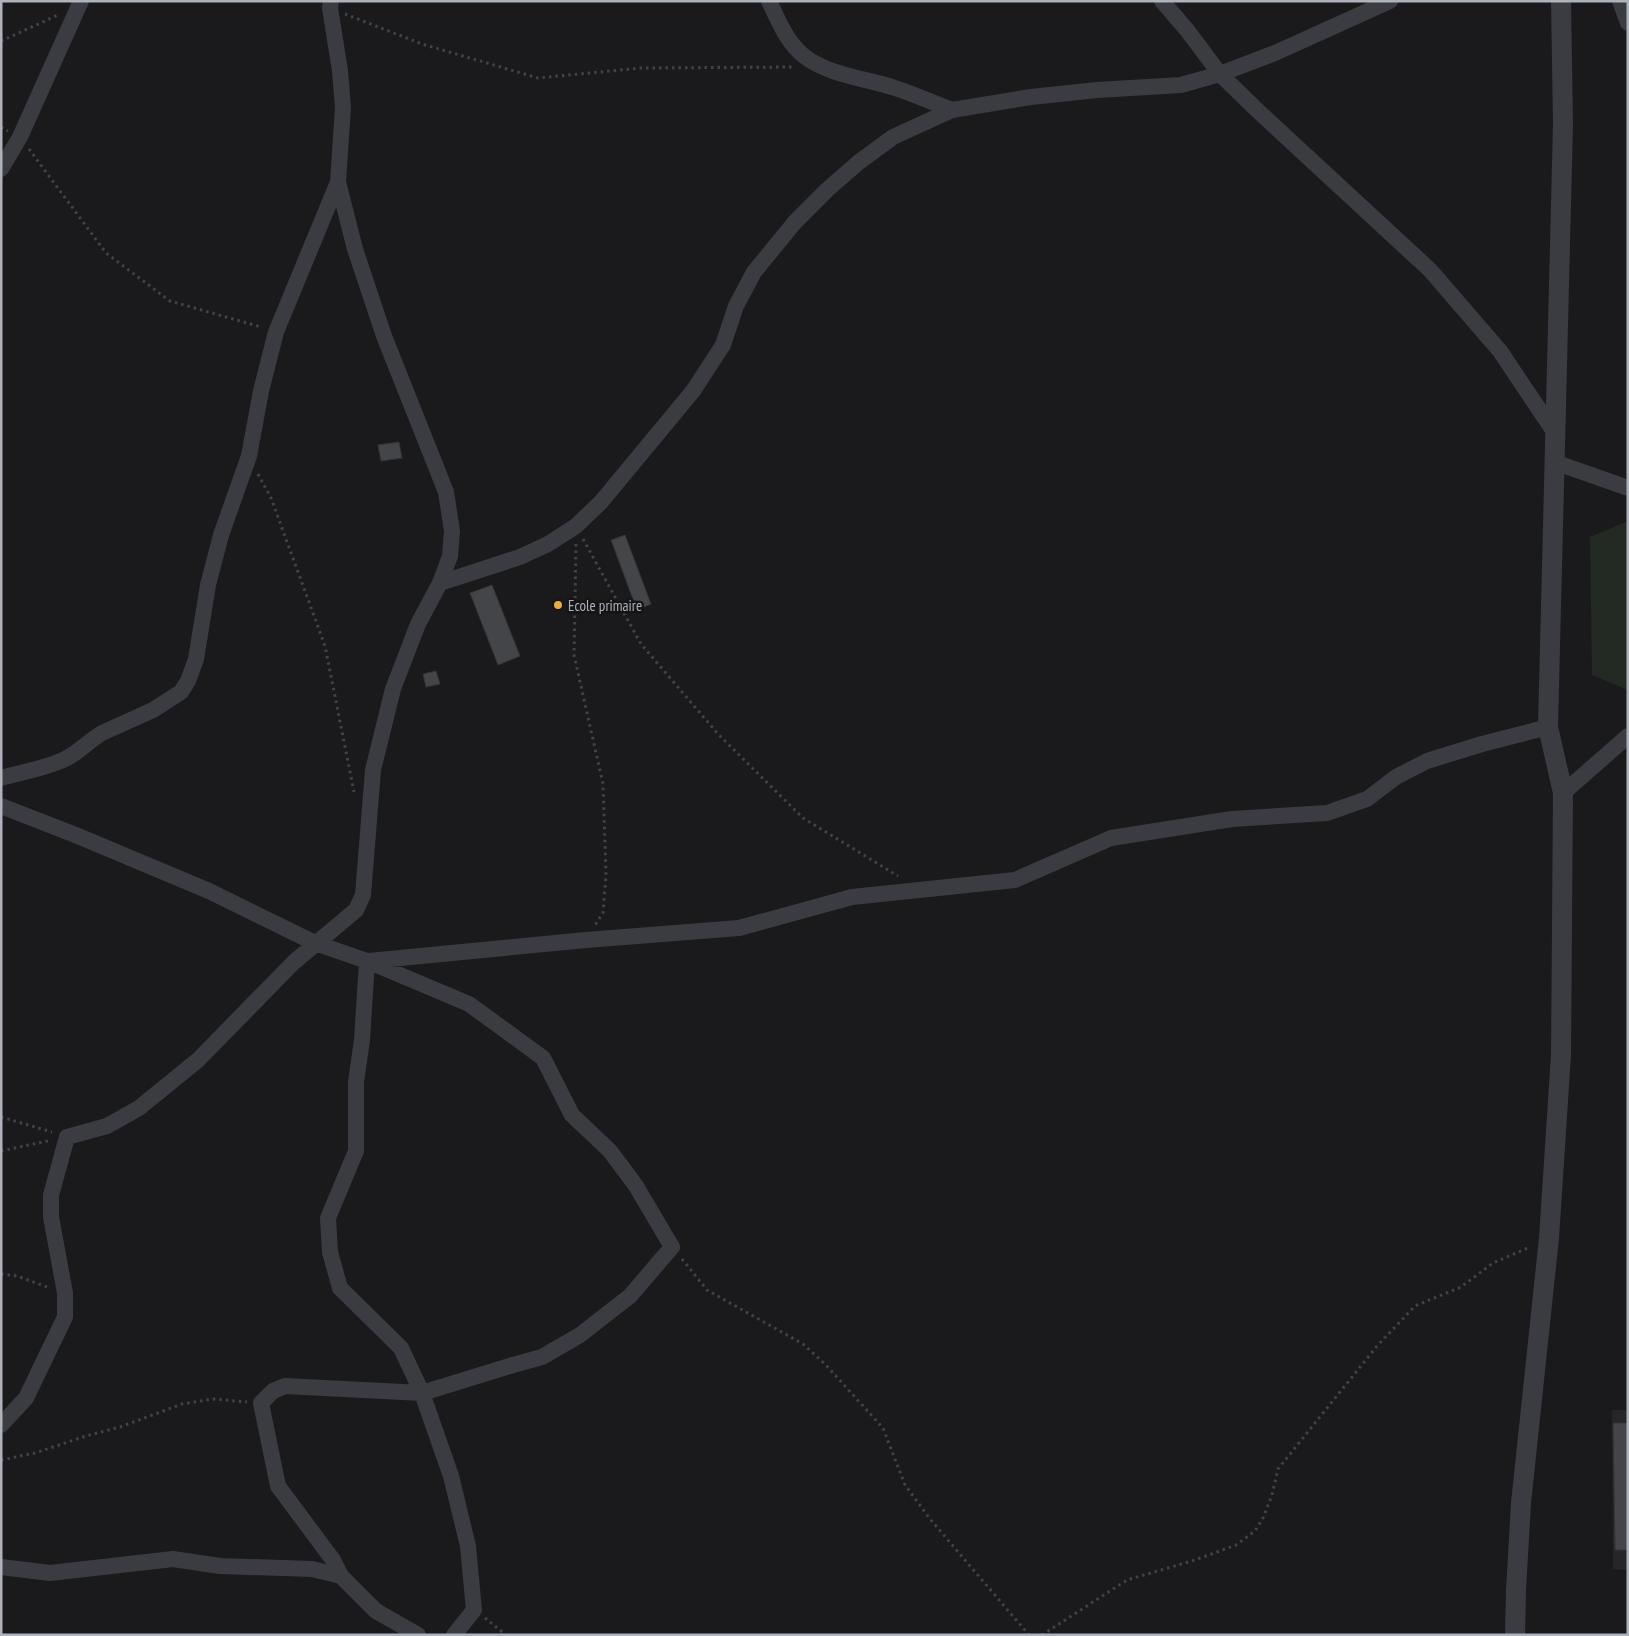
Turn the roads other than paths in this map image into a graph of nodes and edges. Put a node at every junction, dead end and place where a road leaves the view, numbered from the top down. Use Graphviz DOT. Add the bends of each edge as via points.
graph roads {
  1 [pos="769,1"];
  2 [pos="1162,1"];
  3 [pos="1561,1"];
  4 [pos="1620,1"];
  5 [pos="1386,2"];
  6 [pos="79,4"];
  7 [pos="330,5"];
  8 [pos="1628,23"];
  9 [pos="1220,74"];
  10 [pos="952,110"];
  11 [pos="1,168"];
  12 [pos="338,182"];
  13 [pos="1555,433"];
  14 [pos="1554,462"];
  15 [pos="1628,488"];
  16 [pos="440,583"];
  17 [pos="1548,727"];
  18 [pos="1628,736"];
  19 [pos="1,778"];
  20 [pos="1563,793"];
  21 [pos="1,806"];
  22 [pos="315,943"];
  23 [pos="367,961"];
  24 [pos="422,1393"];
  25 [pos="1,1425"];
  26 [pos="1,1567"];
  27 [pos="340,1576"];
  28 [pos="418,1635"];
  29 [pos="454,1635"];
  30 [pos="1516,1635"];
  1 -- 10 [label="street" via="789,39 804,56 821,67 894,87"];
  2 -- 9 [label="street"];
  3 -- 13 [label="street" via="1563,124"];
  4 -- 8 [label="street"];
  5 -- 9 [label="street" via="1275,53"];
  6 -- 11 [label="street" via="20,137"];
  7 -- 12 [label="street" via="343,107"];
  9 -- 10 [label="street" via="1181,86 1096,90"];
  9 -- 13 [label="street" via="1430,270 1500,351"];
  10 -- 16 [label="street" via="893,136 859,162 795,222 754,272 736,306 723,344 694,391 602,502 576,526 548,544 520,557"];
  12 -- 16 [label="street" via="355,248 384,336 446,492 452,531 450,556"];
  12 -- 19 [label="street" via="276,332 249,456 221,535 208,585 196,659 188,681 181,692 153,710 102,733 63,760"];
  13 -- 14 [label="street"];
  14 -- 15 [label="street"];
  14 -- 17 [label="street"];
  16 -- 22 [label="street" via="418,624 393,689 373,770 362,895 356,910"];
  17 -- 20 [label="street"];
  17 -- 23 [label="street" via="1427,761 1396,777 1367,799 1327,814 1232,819 1111,838 1015,880 852,897 739,928"];
  18 -- 20 [label="street"];
  20 -- 30 [label="street" via="1561,1056 1549,1238 1521,1503"];
  21 -- 22 [label="street" via="209,891"];
  22 -- 23 [label="street"];
  22 -- 25 [label="street" via="198,1060 139,1108 107,1126 67,1137 51,1195 51,1217 65,1293 65,1317 26,1398"];
  23 -- 24 [label="street" via="356,1082 356,1151 328,1218 330,1252 340,1288 401,1348"];
  23 -- 24 [label="street" via="469,1004 543,1058 572,1115 610,1151 636,1186 672,1247 630,1296 580,1335 542,1357"];
  24 -- 27 [label="street" via="286,1386 273,1391 260,1403 278,1486 333,1560"];
  24 -- 29 [label="street" via="451,1476 468,1546 474,1610"];
  26 -- 27 [label="street" via="50,1573 173,1559 220,1566 312,1569"];
  27 -- 28 [label="street" via="376,1611"];
}
